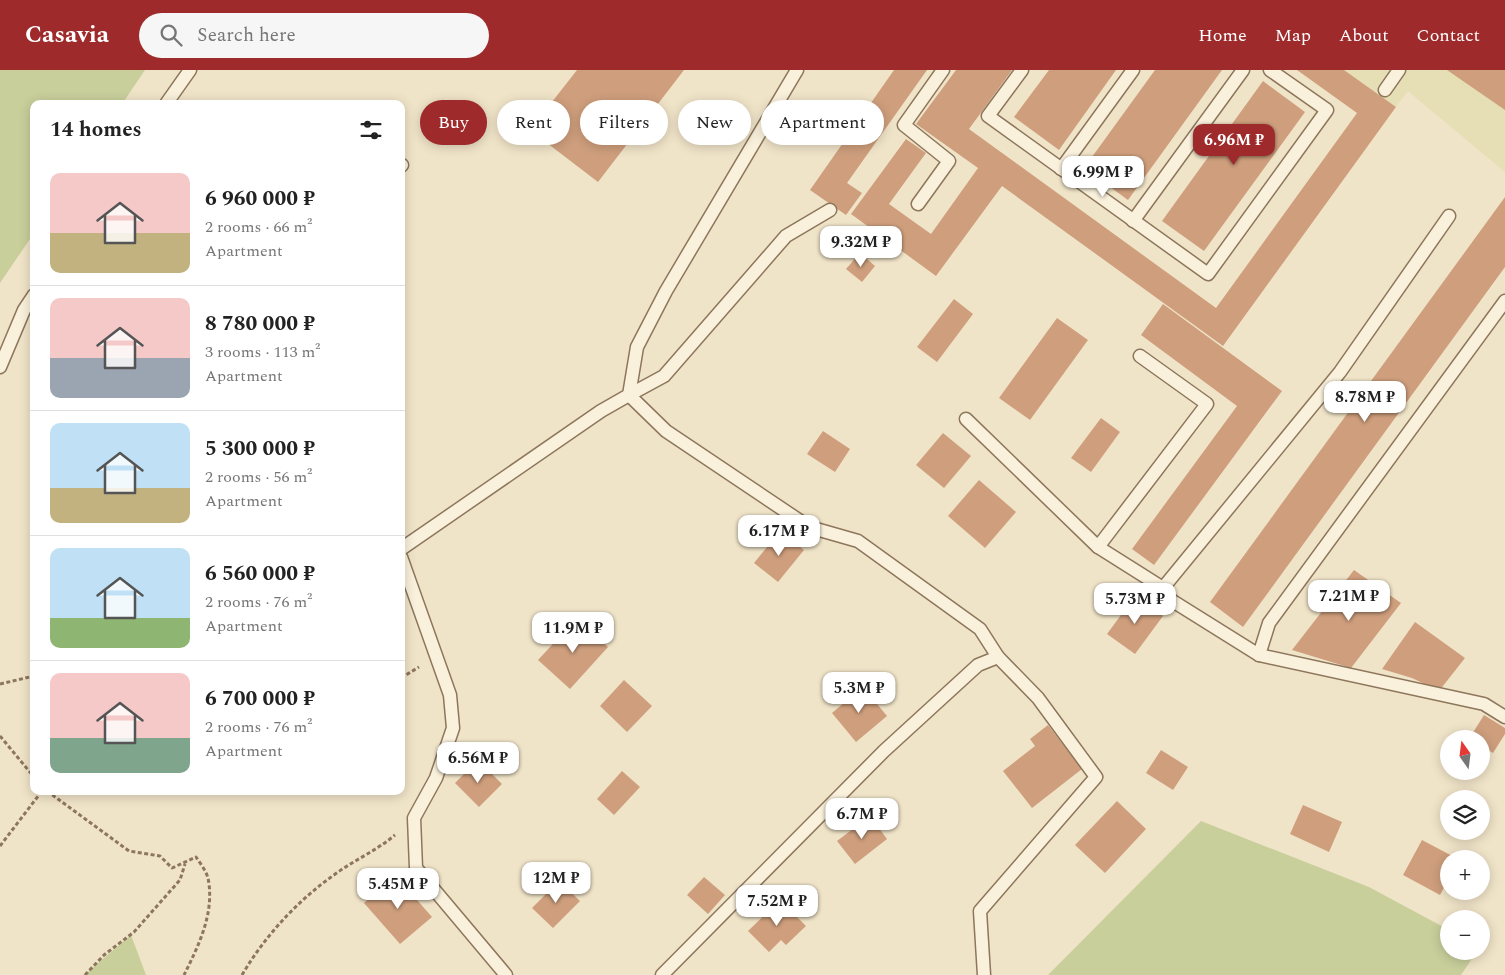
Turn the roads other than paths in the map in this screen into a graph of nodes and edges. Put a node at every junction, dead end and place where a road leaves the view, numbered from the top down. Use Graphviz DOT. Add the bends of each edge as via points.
graph roads {
  1 [pos="190,70"];
  2 [pos="797,70"];
  3 [pos="943,70"];
  4 [pos="1022,70"];
  5 [pos="1133,70"];
  6 [pos="1243,70"];
  7 [pos="1270,70"];
  8 [pos="1399,70"];
  9 [pos="1385,90"];
  10 [pos="169,100"];
  11 [pos="1061,169"];
  12 [pos="918,204"];
  13 [pos="830,210"];
  14 [pos="1449,216"];
  15 [pos="1133,221"];
  16 [pos="30,301"];
  17 [pos="1505,301"];
  18 [pos="1140,356"];
  19 [pos="0,367"];
  20 [pos="629,395"];
  21 [pos="966,419"];
  22 [pos="405,546"];
  23 [pos="1098,547"];
  24 [pos="405,568"];
  25 [pos="1163,588"];
  26 [pos="1259,654"];
  27 [pos="998,658"];
  28 [pos="1505,717"];
  29 [pos="506,975"];
  30 [pos="662,975"];
  31 [pos="984,975"];
  1 -- 10 [label="lane"];
  2 -- 20 [label="lane" via="666,291 637,347"];
  3 -- 12 [label="lane" via="904,125 949,161"];
  4 -- 11 [label="lane" via="988,116"];
  5 -- 11 [label="lane"];
  6 -- 15 [label="lane"];
  7 -- 15 [label="lane" via="1327,110 1208,274"];
  8 -- 9 [label="lane"];
  11 -- 15 [label="lane"];
  13 -- 20 [label="lane" via="786,236 664,376"];
  14 -- 25 [label="lane" via="1340,372"];
  16 -- 19 [label="lane"];
  17 -- 26 [label="lane" via="1270,623"];
  18 -- 23 [label="lane" via="1207,404"];
  20 -- 22 [label="lane"];
  20 -- 27 [label="lane" via="666,431 809,527 858,541 980,629"];
  21 -- 23 [label="lane"];
  23 -- 25 [label="lane"];
  24 -- 29 [label="lane" via="450,695 453,728 436,778 414,818 416,868"];
  25 -- 26 [label="lane" via="1171,600"];
  26 -- 28 [label="lane" via="1484,704"];
  27 -- 30 [label="lane" via="978,665 884,751"];
  27 -- 31 [label="lane" via="1038,698 1096,777 980,911"];
}
